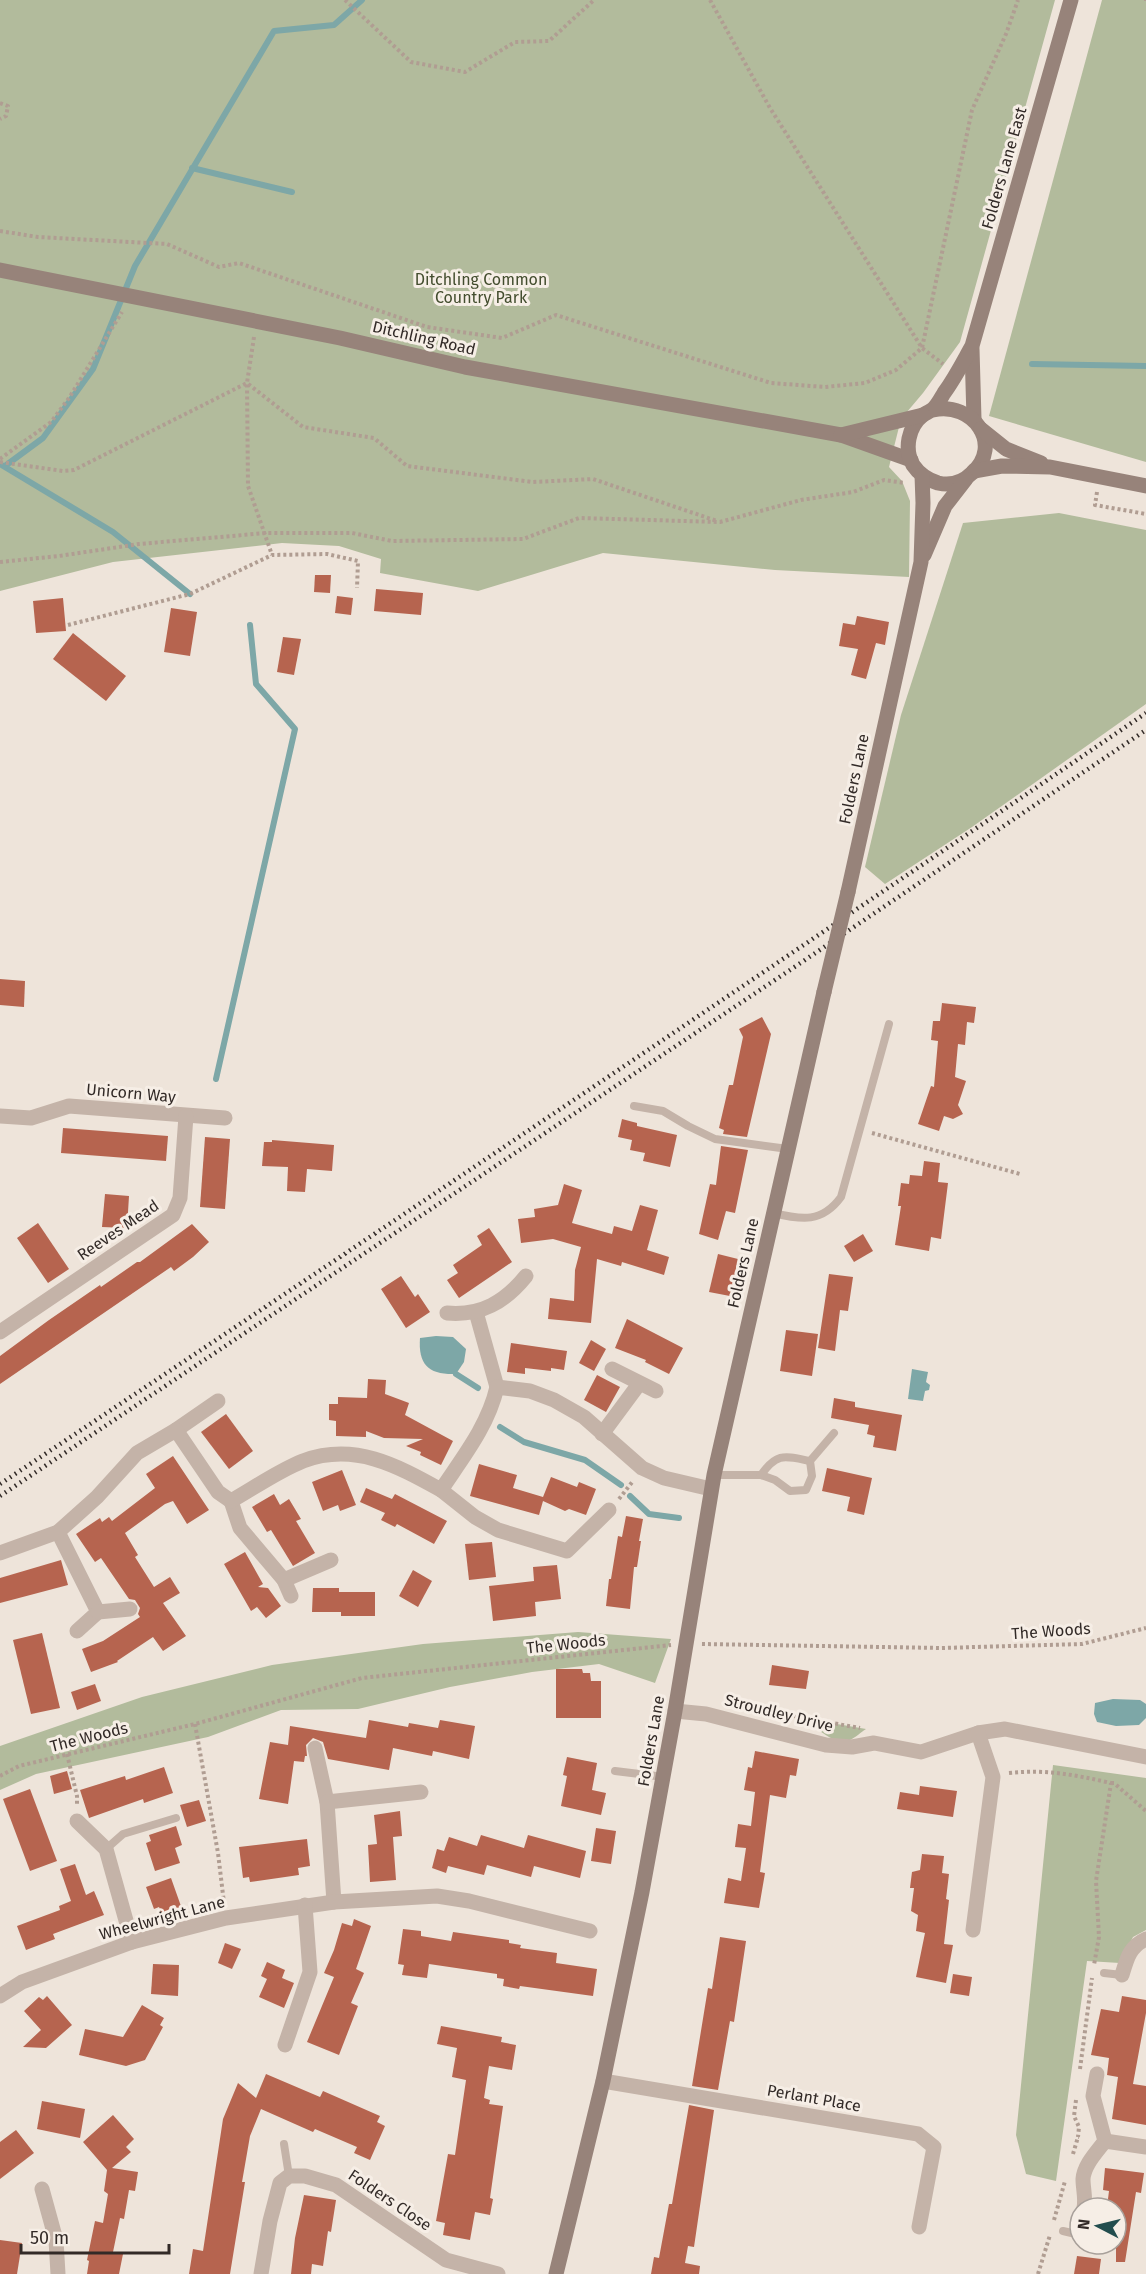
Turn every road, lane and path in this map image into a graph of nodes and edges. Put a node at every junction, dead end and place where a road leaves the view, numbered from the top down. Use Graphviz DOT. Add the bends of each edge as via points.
graph roads {
  1 [pos="345,0"];
  2 [pos="594,0"];
  3 [pos="710,0"];
  4 [pos="1018,0"];
  5 [pos="1071,0"];
  6 [pos="0,103"];
  7 [pos="0,119"];
  8 [pos="0,231"];
  9 [pos="0,270"];
  10 [pos="130,297"];
  11 [pos="256,321"];
  12 [pos="972,346"];
  13 [pos="922,348"];
  14 [pos="957,375"];
  15 [pos="247,383"];
  16 [pos="928,412"];
  17 [pos="977,424"];
  18 [pos="841,435"];
  19 [pos="910,460"];
  20 [pos="0,461"];
  21 [pos="1050,467"];
  22 [pos="970,475"];
  23 [pos="922,480"];
  24 [pos="1146,486"];
  25 [pos="720,522"];
  26 [pos="266,533"];
  27 [pos="272,555"];
  28 [pos="0,562"];
  29 [pos="921,562"];
  30 [pos="357,588"];
  31 [pos="68,624"];
  32 [pos="889,1024"];
  33 [pos="634,1107"];
  34 [pos="0,1116"];
  35 [pos="186,1116"];
  36 [pos="225,1118"];
  37 [pos="860,1130"];
  38 [pos="789,1149"];
  39 [pos="1020,1174"];
  40 [pos="773,1213"];
  41 [pos="525,1276"];
  42 [pos="476,1312"];
  43 [pos="447,1314"];
  44 [pos="0,1332"];
  45 [pos="612,1369"];
  46 [pos="639,1383"];
  47 [pos="497,1387"];
  48 [pos="656,1391"];
  49 [pos="218,1401"];
  50 [pos="176,1430"];
  51 [pos="834,1433"];
  52 [pos="602,1434"];
  53 [pos="810,1461"];
  54 [pos="642,1468"];
  55 [pos="761,1475"];
  56 [pos="712,1482"];
  57 [pos="441,1490"];
  58 [pos="231,1501"];
  59 [pos="609,1510"];
  60 [pos="58,1532"];
  61 [pos="0,1552"];
  62 [pos="331,1560"];
  63 [pos="284,1580"];
  64 [pos="291,1596"];
  65 [pos="130,1609"];
  66 [pos="98,1612"];
  67 [pos="1146,1628"];
  68 [pos="77,1631"];
  69 [pos="687,1644"];
  70 [pos="675,1711"];
  71 [pos="776,1713"];
  72 [pos="195,1724"];
  73 [pos="866,1729"];
  74 [pos="978,1733"];
  75 [pos="315,1748"];
  76 [pos="67,1754"];
  77 [pos="1146,1757"];
  78 [pos="615,1771"];
  79 [pos="0,1776"];
  80 [pos="993,1777"];
  81 [pos="663,1778"];
  82 [pos="1111,1783"];
  83 [pos="421,1792"];
  84 [pos="327,1802"];
  85 [pos="1146,1811"];
  86 [pos="176,1818"];
  87 [pos="77,1821"];
  88 [pos="106,1849"];
  89 [pos="334,1902"];
  90 [pos="305,1905"];
  91 [pos="226,1918"];
  92 [pos="973,1930"];
  93 [pos="590,1931"];
  94 [pos="1146,1939"];
  95 [pos="132,1942"];
  96 [pos="1104,1973"];
  97 [pos="1122,1975"];
  98 [pos="0,1996"];
  99 [pos="285,2045"];
  100 [pos="1080,2071"];
  101 [pos="1097,2073"];
  102 [pos="603,2081"];
  103 [pos="1077,2094"];
  104 [pos="1078,2137"];
  105 [pos="1105,2141"];
  106 [pos="284,2144"];
  107 [pos="1146,2147"];
  108 [pos="289,2176"];
  109 [pos="42,2189"];
  110 [pos="1084,2196"];
  111 [pos="919,2227"];
  112 [pos="1064,2231"];
  113 [pos="1068,2232"];
  114 [pos="58,2274"];
  115 [pos="261,2274"];
  116 [pos="498,2274"];
  117 [pos="556,2274"];
  118 [pos="1038,2274"];
  1 -- 2 [label="path" via="411,62 465,72 514,42 549,41"];
  3 -- 13 [label="path" via="770,108"];
  4 -- 13 [label="path" via="972,110"];
  5 -- 12 [label="main road, Folders Lane East"];
  6 -- 7 [label="path" via="8,106 6,116"];
  8 -- 13 [label="path" via="38,237 162,243 219,267 239,263 427,327 502,338 556,315 771,382 825,387 865,383 896,370"];
  9 -- 10 [label="main road, Ditchling Road"];
  10 -- 11 [label="main road, Ditchling Road"];
  10 -- 20 [label="path" via="51,422"];
  11 -- 15 [label="path"];
  11 -- 18 [label="main road, Ditchling Road" via="465,367"];
  12 -- 14 [label="main road, Folders Lane East"];
  12 -- 17 [label="main road, Folders Lane East"];
  13 -- 14 [label="path"];
  14 -- 16 [label="main road, Folders Lane East"];
  15 -- 20 [label="path" via="74,470"];
  15 -- 25 [label="path" via="303,427 374,438 407,466 533,482 592,479"];
  15 -- 26 [label="path" via="248,486"];
  16 -- 17 [label="main road" via="954,408"];
  16 -- 18 [label="main road, Ditchling Road"];
  16 -- 19 [label="main road" via="908,439"];
  17 -- 21 [label="main road" via="1006,449"];
  17 -- 22 [label="main road" via="984,451"];
  18 -- 19 [label="main road, Ditchling Road"];
  19 -- 23 [label="main road"];
  21 -- 22 [label="main road" via="1002,466"];
  21 -- 24 [label="main road"];
  22 -- 23 [label="main road" via="955,483"];
  22 -- 29 [label="main road, Folders Lane" via="945,506"];
  23 -- 25 [label="path" via="884,480 853,492 801,500"];
  23 -- 29 [label="main road, Folders Lane"];
  25 -- 26 [label="path" via="579,518 523,539 392,541 352,533"];
  26 -- 27 [label="path"];
  26 -- 28 [label="path"];
  27 -- 30 [label="path" via="327,554 358,561"];
  27 -- 31 [label="path" via="190,594"];
  29 -- 38 [label="main road, Folders Lane, bridge"];
  32 -- 37 [label="lane, Folders Lane"];
  33 -- 38 [label="lane" via="663,1111 715,1139"];
  34 -- 35 [label="street, Unicorn Way" via="31,1118 69,1106"];
  35 -- 36 [label="street, Unicorn Way"];
  35 -- 44 [label="street, Reeves Mead" via="180,1198 173,1215"];
  37 -- 39 [label="path"];
  37 -- 40 [label="lane, Folders Lane" via="841,1197 832,1209 813,1218"];
  38 -- 40 [label="main road, Folders Lane"];
  40 -- 56 [label="main road, Folders Lane"];
  41 -- 42 [label="street" via="506,1297"];
  42 -- 43 [label="street"];
  42 -- 47 [label="street"];
  45 -- 46 [label="street"];
  46 -- 48 [label="street"];
  46 -- 52 [label="street"];
  47 -- 52 [label="street" via="530,1390 554,1400"];
  47 -- 57 [label="street" via="484,1425"];
  49 -- 50 [label="street"];
  50 -- 58 [label="street" via="218,1492"];
  50 -- 60 [label="street" via="137,1453"];
  51 -- 53 [label="lane"];
  52 -- 54 [label="street"];
  53 -- 55 [label="lane" via="784,1456 771,1461"];
  53 -- 55 [label="lane" via="812,1476 806,1490 790,1491"];
  54 -- 56 [label="street" via="664,1478"];
  54 -- 59 [label="path"];
  55 -- 56 [label="lane"];
  56 -- 69 [label="main road, Folders Lane"];
  57 -- 58 [label="street" via="369,1456 342,1453 301,1462"];
  57 -- 59 [label="street" via="498,1530 567,1551"];
  58 -- 63 [label="street" via="240,1528"];
  60 -- 61 [label="street"];
  60 -- 66 [label="street"];
  62 -- 63 [label="street"];
  63 -- 64 [label="street"];
  65 -- 66 [label="street"];
  66 -- 68 [label="street"];
  67 -- 69 [label="path, The Woods" via="1082,1644 941,1648"];
  69 -- 70 [label="main road, Folders Lane"];
  69 -- 72 [label="path, The Woods" via="362,1678"];
  70 -- 74 [label="street, Stroudley Drive" via="706,1714 826,1745 852,1747 874,1743 921,1752"];
  70 -- 81 [label="main road, Folders Lane"];
  71 -- 73 [label="path"];
  72 -- 76 [label="path, The Woods"];
  72 -- 91 [label="path"];
  74 -- 77 [label="street, Stroudley Drive" via="1005,1729"];
  74 -- 80 [label="street"];
  75 -- 84 [label="street"];
  76 -- 79 [label="path, The Woods" via="19,1766"];
  76 -- 87 [label="path" via="77,1796"];
  78 -- 81 [label="lane"];
  80 -- 82 [label="path" via="1043,1771"];
  80 -- 92 [label="street"];
  81 -- 102 [label="main road, Folders Lane"];
  82 -- 85 [label="path"];
  82 -- 100 [label="path" via="1096,1881 1099,1937"];
  83 -- 84 [label="street"];
  84 -- 89 [label="street"];
  86 -- 88 [label="lane" via="123,1834"];
  87 -- 88 [label="street"];
  88 -- 95 [label="street"];
  89 -- 90 [label="street, Wheelwright Lane"];
  89 -- 93 [label="street, Wheelwright Lane" via="437,1896"];
  90 -- 91 [label="street, Wheelwright Lane"];
  90 -- 99 [label="street" via="310,1972"];
  91 -- 95 [label="street, Wheelwright Lane"];
  94 -- 97 [label="street" via="1135,1944"];
  95 -- 98 [label="street, Wheelwright Lane" via="22,1982"];
  96 -- 97 [label="lane"];
  101 -- 105 [label="street" via="1093,2096"];
  102 -- 111 [label="street, Perlant Place" via="918,2134 934,2147"];
  102 -- 117 [label="main road, Folders Lane"];
  103 -- 104 [label="path" via="1074,2116"];
  105 -- 107 [label="street"];
  105 -- 110 [label="street" via="1085,2169"];
  106 -- 108 [label="lane"];
  108 -- 115 [label="street" via="280,2183"];
  108 -- 116 [label="street, Folders Close" via="336,2184 446,2260"];
  109 -- 114 [label="street" via="56,2240"];
  112 -- 113 [label="lane"];
  112 -- 118 [label="path" via="1051,2230"];
}
